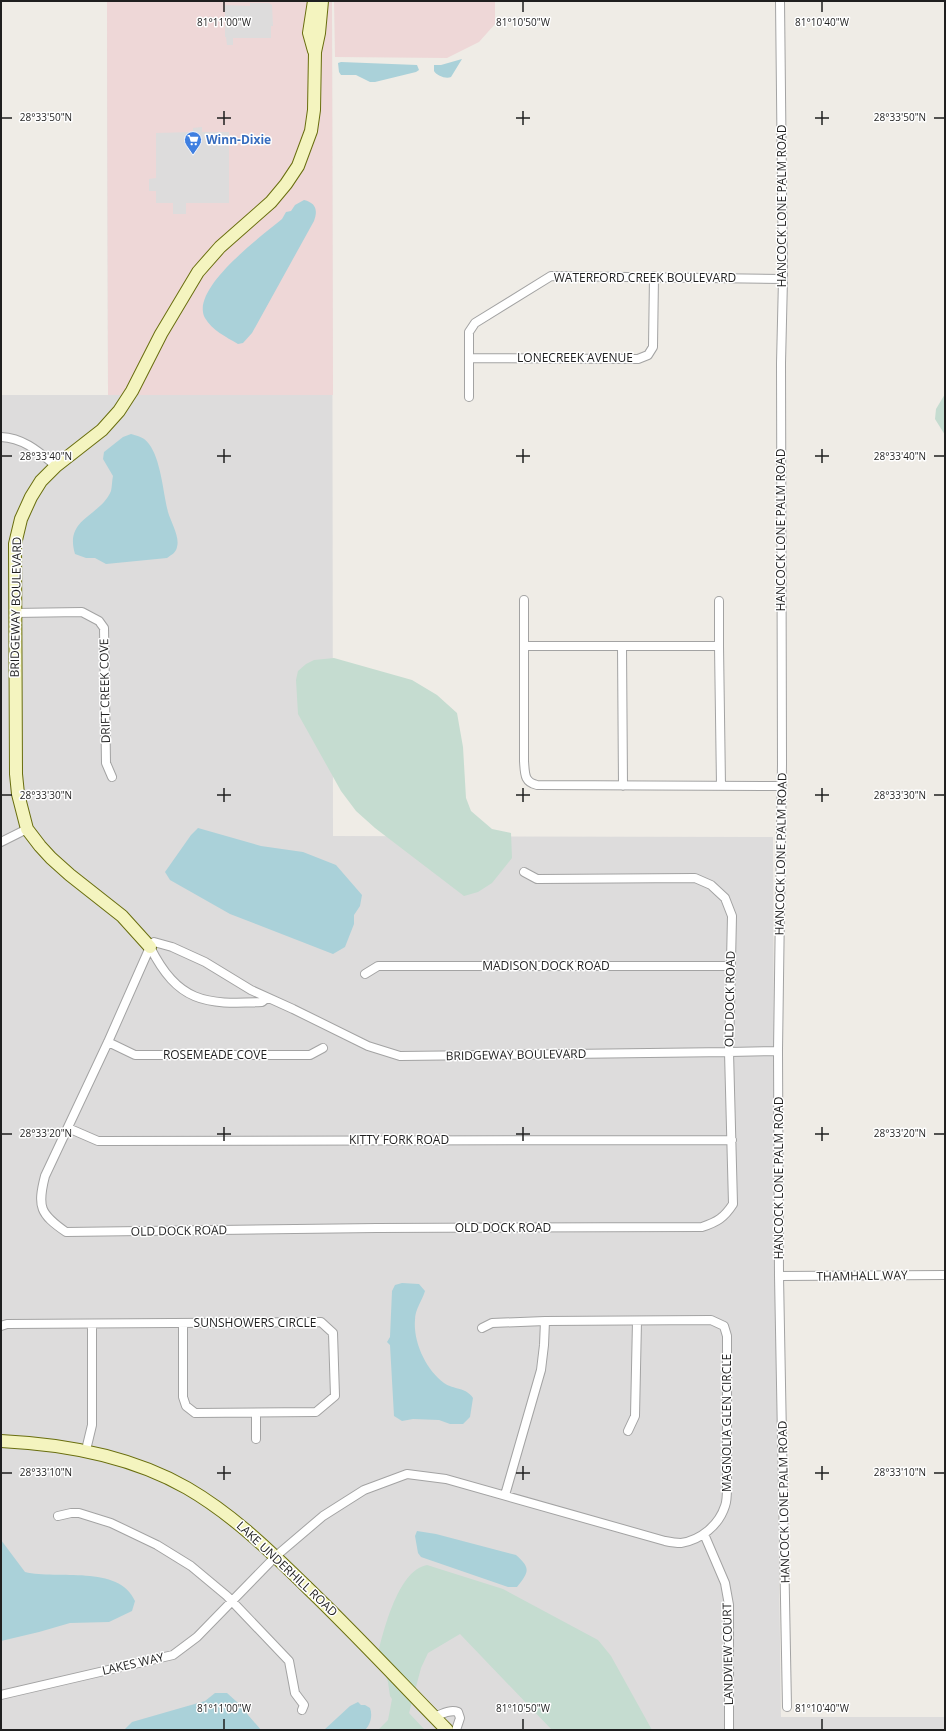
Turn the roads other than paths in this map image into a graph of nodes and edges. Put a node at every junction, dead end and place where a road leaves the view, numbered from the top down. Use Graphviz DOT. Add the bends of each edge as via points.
graph roads {
  1 [pos="314,1"];
  2 [pos="322,1"];
  3 [pos="780,1"];
  4 [pos="315,52"];
  5 [pos="654,276"];
  6 [pos="783,279"];
  7 [pos="470,358"];
  8 [pos="469,397"];
  9 [pos="1,437"];
  10 [pos="56,466"];
  11 [pos="524,600"];
  12 [pos="719,601"];
  13 [pos="14,613"];
  14 [pos="524,646"];
  15 [pos="622,646"];
  16 [pos="719,646"];
  17 [pos="112,777"];
  18 [pos="623,786"];
  19 [pos="721,786"];
  20 [pos="781,786"];
  21 [pos="27,829"];
  22 [pos="1,842"];
  23 [pos="524,872"];
  24 [pos="150,948"];
  25 [pos="730,966"];
  26 [pos="365,974"];
  27 [pos="267,998"];
  28 [pos="108,1042"];
  29 [pos="323,1048"];
  30 [pos="778,1051"];
  31 [pos="729,1052"];
  32 [pos="68,1128"];
  33 [pos="732,1140"];
  34 [pos="945,1275"];
  35 [pos="779,1276"];
  36 [pos="545,1321"];
  37 [pos="637,1321"];
  38 [pos="182,1323"];
  39 [pos="92,1324"];
  40 [pos="1,1326"];
  41 [pos="482,1328"];
  42 [pos="256,1413"];
  43 [pos="628,1431"];
  44 [pos="256,1439"];
  45 [pos="1,1441"];
  46 [pos="86,1450"];
  47 [pos="505,1494"];
  48 [pos="58,1516"];
  49 [pos="704,1534"];
  50 [pos="276,1556"];
  51 [pos="232,1601"];
  52 [pos="1,1695"];
  53 [pos="787,1706"];
  54 [pos="302,1710"];
  55 [pos="434,1717"];
  56 [pos="447,1730"];
  57 [pos="456,1730"];
  58 [pos="729,1730"];
  1 -- 4 [label="street, BRIDGEWAY BOULEVARD" via="309,33"];
  2 -- 4 [label="street, BRIDGEWAY BOULEVARD" via="320,33"];
  3 -- 6 [label="street, HANCOCK LONE PALM ROAD"];
  4 -- 10 [label="street, BRIDGEWAY BOULEVARD" via="311,131 298,166 271,202 220,246 198,272 119,411 102,430"];
  5 -- 6 [label="street, WATERFORD CREEK BOULEVARD"];
  5 -- 7 [label="street, WATERFORD CREEK BOULEVARD" via="551,276 475,323 470,332"];
  5 -- 7 [label="street, LONECREEK AVENUE" via="653,347 648,355 638,359"];
  6 -- 20 [label="street, HANCOCK LONE PALM ROAD"];
  7 -- 8 [label="street, WATERFORD CREEK BOULEVARD"];
  9 -- 10 [label="street" via="13,437 32,446"];
  10 -- 13 [label="street, BRIDGEWAY BOULEVARD" via="41,481 31,497 17,529"];
  11 -- 14 [label="street"];
  12 -- 16 [label="street"];
  13 -- 17 [label="street, DRIFT CREEK COVE" via="82,612 99,621 104,628 106,763"];
  13 -- 21 [label="street, BRIDGEWAY BOULEVARD" via="16,774"];
  14 -- 15 [label="street"];
  14 -- 18 [label="street" via="526,779 537,785"];
  15 -- 16 [label="street"];
  15 -- 18 [label="street"];
  16 -- 19 [label="street"];
  18 -- 19 [label="street"];
  19 -- 20 [label="street"];
  20 -- 30 [label="street, HANCOCK LONE PALM ROAD"];
  21 -- 22 [label="street"];
  21 -- 24 [label="street, BRIDGEWAY BOULEVARD" via="51,858 122,916"];
  23 -- 25 [label="street, OLD DOCK ROAD" via="537,879 701,880 725,898 732,916"];
  24 -- 27 [label="street, BRIDGEWAY BOULEVARD" via="154,942 205,962"];
  24 -- 27 [label="street, BRIDGEWAY BOULEVARD" via="168,977 189,994 209,1002 231,1004 262,1002"];
  24 -- 28 [label="street, OLD DOCK ROAD"];
  25 -- 26 [label="street, MADISON DOCK ROAD" via="378,966"];
  25 -- 31 [label="street, OLD DOCK ROAD"];
  27 -- 31 [label="street, BRIDGEWAY BOULEVARD" via="368,1046 400,1056"];
  28 -- 29 [label="street, ROSEMEADE COVE" via="135,1055 310,1055"];
  28 -- 32 [label="street, OLD DOCK ROAD"];
  30 -- 31 [label="street, BRIDGEWAY BOULEVARD"];
  30 -- 35 [label="street, HANCOCK LONE PALM ROAD"];
  31 -- 33 [label="street, OLD DOCK ROAD"];
  32 -- 33 [label="street, KITTY FORK ROAD" via="98,1141"];
  32 -- 33 [label="street, OLD DOCK ROAD" via="45,1176 40,1195 42,1208 53,1223 66,1232 702,1227 725,1216 733,1204"];
  34 -- 35 [label="street, THAMHALL WAY"];
  35 -- 53 [label="street, HANCOCK LONE PALM ROAD"];
  36 -- 37 [label="street, MAGNOLIA GLEN CIRCLE"];
  36 -- 41 [label="street, MAGNOLIA GLEN CIRCLE" via="492,1323"];
  36 -- 47 [label="street" via="541,1370"];
  37 -- 43 [label="street" via="635,1416"];
  37 -- 49 [label="street, MAGNOLIA GLEN CIRCLE" via="711,1320 724,1326 727,1336 726,1506 717,1522"];
  38 -- 39 [label="street, SUNSHOWERS CIRCLE"];
  38 -- 42 [label="street, SUNSHOWERS CIRCLE" via="183,1397 186,1406 195,1413"];
  38 -- 42 [label="street, SUNSHOWERS CIRCLE" via="321,1322 334,1333 335,1396 316,1412"];
  39 -- 40 [label="street, SUNSHOWERS CIRCLE"];
  39 -- 46 [label="street" via="92,1425"];
  42 -- 44 [label="street"];
  45 -- 46 [label="street, LAKE UNDERHILL ROAD"];
  46 -- 50 [label="street, LAKE UNDERHILL ROAD" via="145,1469 186,1487 229,1516"];
  47 -- 49 [label="street, MAGNOLIA GLEN CIRCLE" via="666,1541 680,1543 694,1540"];
  47 -- 50 [label="street, MAGNOLIA GLEN CIRCLE" via="446,1478 408,1474 364,1490 323,1516"];
  48 -- 51 [label="street" via="79,1513 132,1532 182,1560"];
  49 -- 58 [label="street, LANDVIEW COURT" via="725,1583 729,1605"];
  50 -- 51 [label="street, LAKES WAY"];
  50 -- 55 [label="street, LAKE UNDERHILL ROAD"];
  51 -- 52 [label="street, LAKES WAY" via="196,1637 173,1655"];
  51 -- 54 [label="street" via="289,1661 295,1693 304,1705"];
  55 -- 56 [label="street, LAKE UNDERHILL ROAD"];
  55 -- 57 [label="street" via="449,1711 458,1712 460,1718"];
}
